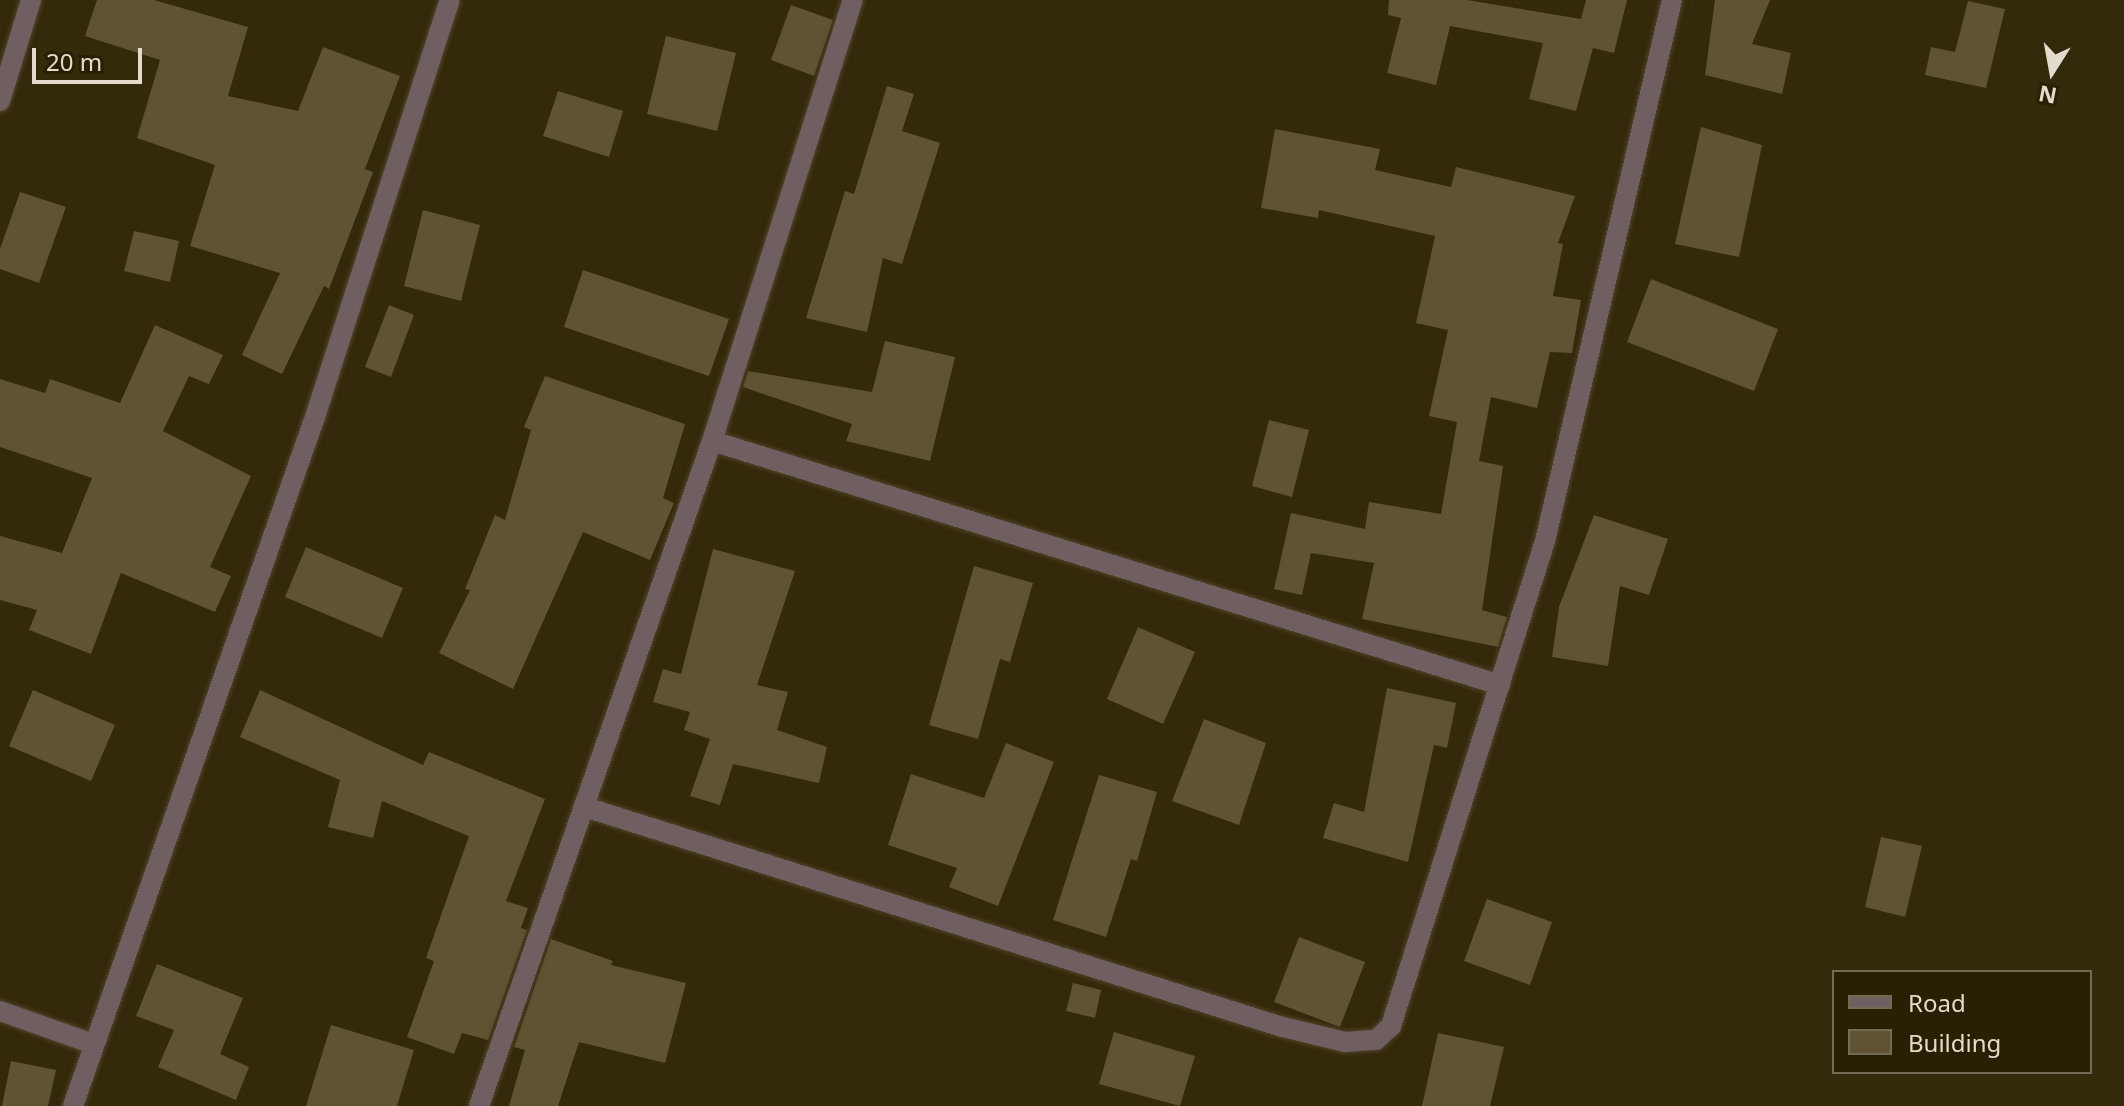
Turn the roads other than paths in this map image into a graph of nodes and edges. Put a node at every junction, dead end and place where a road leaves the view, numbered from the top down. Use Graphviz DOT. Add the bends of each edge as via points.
graph roads {
  1 [pos="31,0"];
  2 [pos="450,0"];
  3 [pos="853,0"];
  4 [pos="1672,0"];
  5 [pos="0,101"];
  6 [pos="712,441"];
  7 [pos="1500,685"];
  8 [pos="588,808"];
  9 [pos="0,1011"];
  10 [pos="93,1044"];
  11 [pos="73,1106"];
  12 [pos="479,1106"];
  1 -- 5 [label="street"];
  2 -- 10 [label="street" via="315,417"];
  3 -- 6 [label="street"];
  4 -- 7 [label="street" via="1545,541"];
  6 -- 7 [label="street"];
  6 -- 8 [label="street"];
  7 -- 8 [label="street" via="1391,1026 1376,1040 1345,1042 1279,1026"];
  8 -- 12 [label="street"];
  9 -- 10 [label="street"];
  10 -- 11 [label="street"];
}
